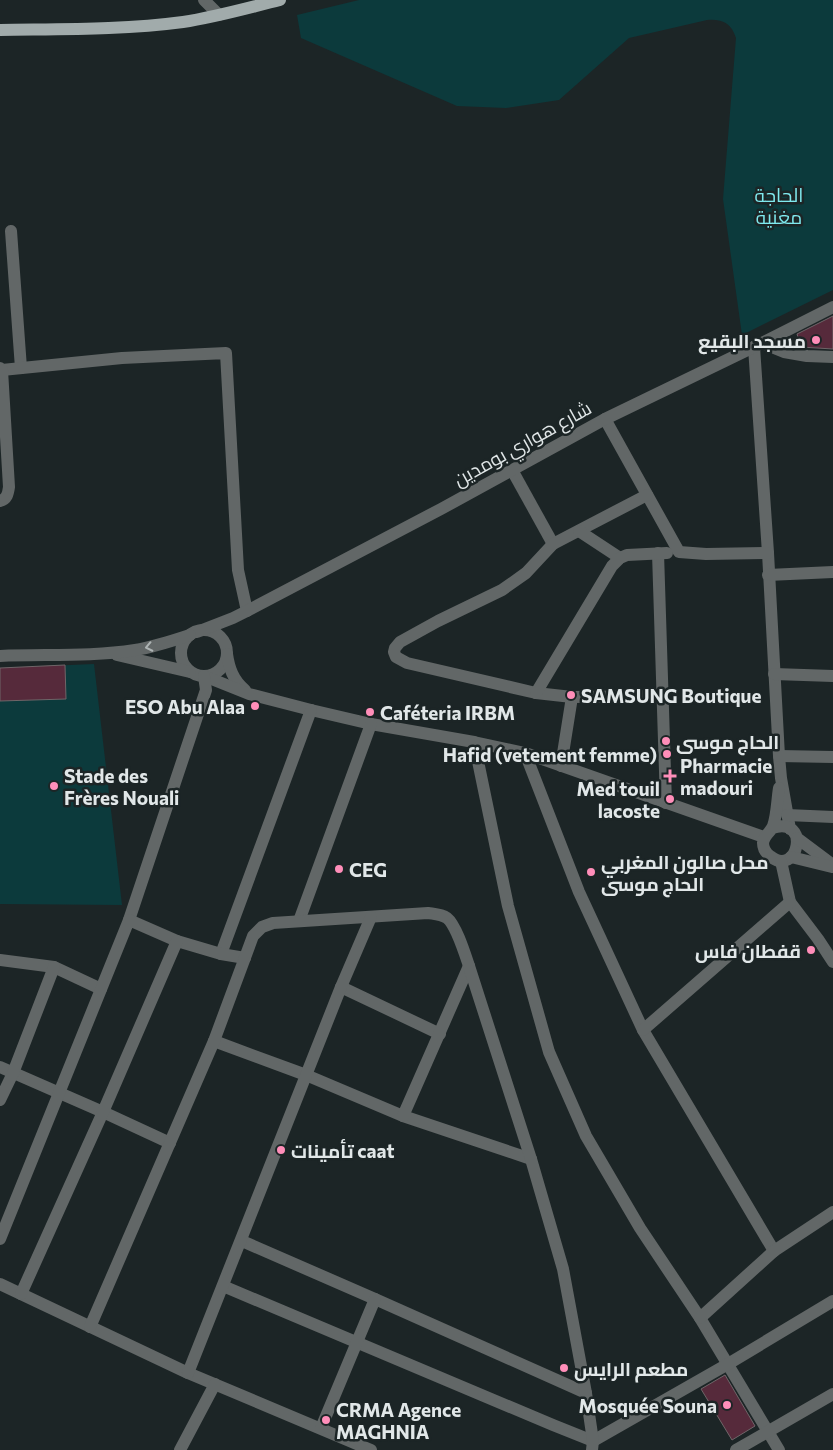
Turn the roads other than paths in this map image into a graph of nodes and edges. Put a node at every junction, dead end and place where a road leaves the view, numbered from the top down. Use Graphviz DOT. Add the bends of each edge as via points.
graph roads {
  1 [pos="204,0"];
  2 [pos="280,0"];
  3 [pos="219,15"];
  4 [pos="0,30"];
  5 [pos="11,231"];
  6 [pos="833,307"];
  7 [pos="758,345"];
  8 [pos="833,357"];
  9 [pos="20,368"];
  10 [pos="1,369"];
  11 [pos="605,419"];
  12 [pos="512,470"];
  13 [pos="647,495"];
  14 [pos="0,501"];
  15 [pos="579,531"];
  16 [pos="553,544"];
  17 [pos="679,552"];
  18 [pos="658,553"];
  19 [pos="768,553"];
  20 [pos="620,558"];
  21 [pos="833,572"];
  22 [pos="768,575"];
  23 [pos="247,611"];
  24 [pos="233,618"];
  25 [pos="194,633"];
  26 [pos="226,648"];
  27 [pos="108,653"];
  28 [pos="0,656"];
  29 [pos="190,672"];
  30 [pos="774,674"];
  31 [pos="204,676"];
  32 [pos="833,676"];
  33 [pos="536,693"];
  34 [pos="249,694"];
  35 [pos="663,696"];
  36 [pos="572,697"];
  37 [pos="311,710"];
  38 [pos="371,724"];
  39 [pos="474,742"];
  40 [pos="525,753"];
  41 [pos="779,756"];
  42 [pos="833,757"];
  43 [pos="561,766"];
  44 [pos="781,778"];
  45 [pos="666,803"];
  46 [pos="787,815"];
  47 [pos="833,817"];
  48 [pos="768,833"];
  49 [pos="793,833"];
  50 [pos="786,859"];
  51 [pos="833,866"];
  52 [pos="790,902"];
  53 [pos="371,917"];
  54 [pos="129,920"];
  55 [pos="299,921"];
  56 [pos="177,941"];
  57 [pos="221,954"];
  58 [pos="245,958"];
  59 [pos="0,960"];
  60 [pos="833,962"];
  61 [pos="470,966"];
  62 [pos="54,967"];
  63 [pos="341,987"];
  64 [pos="101,989"];
  65 [pos="643,1030"];
  66 [pos="440,1034"];
  67 [pos="214,1041"];
  68 [pos="0,1067"];
  69 [pos="13,1073"];
  70 [pos="306,1076"];
  71 [pos="59,1092"];
  72 [pos="0,1100"];
  73 [pos="103,1112"];
  74 [pos="403,1116"];
  75 [pos="170,1143"];
  76 [pos="531,1159"];
  77 [pos="833,1212"];
  78 [pos="0,1239"];
  79 [pos="242,1241"];
  80 [pos="774,1251"];
  81 [pos="0,1284"];
  82 [pos="223,1286"];
  83 [pos="20,1294"];
  84 [pos="375,1299"];
  85 [pos="833,1301"];
  86 [pos="700,1318"];
  87 [pos="90,1327"];
  88 [pos="357,1343"];
  89 [pos="728,1364"];
  90 [pos="188,1374"];
  91 [pos="215,1384"];
  92 [pos="586,1393"];
  93 [pos="833,1394"];
  94 [pos="321,1428"];
  95 [pos="769,1432"];
  96 [pos="593,1445"];
  97 [pos="180,1450"];
  98 [pos="371,1450"];
  99 [pos="736,1450"];
  100 [pos="779,1450"];
  1 -- 3 [label="street"];
  2 -- 3 [label="main road"];
  3 -- 4 [label="main road" via="137,26"];
  5 -- 9 [label="street"];
  6 -- 7 [label="street, شارع هواري بومدين"];
  7 -- 8 [label="street" via="807,356"];
  7 -- 11 [label="street, شارع هواري بومدين"];
  7 -- 19 [label="street"];
  9 -- 10 [label="street"];
  9 -- 23 [label="street" via="122,358 226,353 238,570"];
  10 -- 14 [label="street" via="9,488 8,496"];
  11 -- 12 [label="street, شارع هواري بومدين"];
  11 -- 13 [label="street"];
  12 -- 16 [label="street"];
  12 -- 23 [label="street, شارع هواري بومدين"];
  13 -- 15 [label="street"];
  13 -- 17 [label="street"];
  15 -- 16 [label="street"];
  15 -- 20 [label="street"];
  16 -- 33 [label="street" via="526,574 502,590 400,642 394,652 396,657 407,663"];
  17 -- 18 [label="street"];
  17 -- 19 [label="street"];
  18 -- 20 [label="street"];
  18 -- 35 [label="street"];
  19 -- 22 [label="street"];
  20 -- 33 [label="street" via="612,566"];
  21 -- 22 [label="street"];
  22 -- 30 [label="street"];
  23 -- 24 [label="street, شارع هواري بومدين"];
  24 -- 25 [label="street, شارع هواري بومدين"];
  24 -- 26 [label="street" via="225,630"];
  25 -- 26 [label="street" via="216,634"];
  25 -- 27 [label="street, شارع هواري بومدين, one-way" via="163,644"];
  25 -- 29 [label="street" via="185,640 181,654"];
  26 -- 31 [label="street" via="226,661 222,667"];
  26 -- 34 [label="street" via="233,676"];
  27 -- 28 [label="street"];
  27 -- 29 [label="street"];
  29 -- 31 [label="street"];
  30 -- 32 [label="street"];
  30 -- 41 [label="street"];
  31 -- 34 [label="street"];
  31 -- 54 [label="street" via="206,690"];
  33 -- 36 [label="street"];
  34 -- 37 [label="street"];
  35 -- 36 [label="street"];
  35 -- 45 [label="street"];
  36 -- 43 [label="street"];
  37 -- 38 [label="street"];
  37 -- 57 [label="street"];
  38 -- 39 [label="street"];
  38 -- 55 [label="street"];
  39 -- 40 [label="street"];
  39 -- 86 [label="street" via="508,906 549,1052 586,1136 640,1228"];
  40 -- 43 [label="street"];
  40 -- 65 [label="street" via="579,892"];
  41 -- 42 [label="street"];
  41 -- 44 [label="street"];
  43 -- 45 [label="street"];
  44 -- 46 [label="street"];
  44 -- 48 [label="street"];
  45 -- 48 [label="street"];
  46 -- 47 [label="street"];
  46 -- 49 [label="street"];
  48 -- 49 [label="street" via="784,826"];
  48 -- 50 [label="street" via="763,843 766,853"];
  49 -- 50 [label="street" via="797,850"];
  49 -- 51 [label="street"];
  50 -- 51 [label="street"];
  50 -- 52 [label="street"];
  52 -- 60 [label="street"];
  52 -- 65 [label="street"];
  53 -- 55 [label="street"];
  53 -- 61 [label="street" via="428,913 446,917"];
  53 -- 63 [label="street"];
  54 -- 56 [label="street"];
  54 -- 64 [label="street"];
  55 -- 58 [label="street" via="262,927 253,936"];
  56 -- 57 [label="street"];
  56 -- 73 [label="street"];
  57 -- 58 [label="street"];
  58 -- 67 [label="street"];
  59 -- 62 [label="street"];
  61 -- 66 [label="street"];
  61 -- 76 [label="street"];
  62 -- 64 [label="street"];
  62 -- 69 [label="street"];
  63 -- 66 [label="street"];
  63 -- 70 [label="street"];
  64 -- 71 [label="street"];
  65 -- 80 [label="street"];
  66 -- 74 [label="street"];
  67 -- 70 [label="street"];
  67 -- 75 [label="street"];
  68 -- 69 [label="street"];
  69 -- 71 [label="street"];
  69 -- 72 [label="street"];
  70 -- 74 [label="street"];
  70 -- 79 [label="street"];
  71 -- 73 [label="street"];
  71 -- 78 [label="street"];
  73 -- 75 [label="street"];
  73 -- 83 [label="street"];
  74 -- 76 [label="street"];
  75 -- 87 [label="street"];
  76 -- 92 [label="street" via="563,1269"];
  77 -- 80 [label="street"];
  79 -- 82 [label="street"];
  79 -- 84 [label="street"];
  80 -- 86 [label="street"];
  81 -- 83 [label="street"];
  82 -- 88 [label="street"];
  82 -- 90 [label="street"];
  83 -- 87 [label="street"];
  84 -- 88 [label="street"];
  84 -- 92 [label="street"];
  85 -- 89 [label="street"];
  86 -- 89 [label="street"];
  87 -- 90 [label="street"];
  88 -- 94 [label="street"];
  88 -- 96 [label="street"];
  89 -- 95 [label="street"];
  89 -- 96 [label="street"];
  90 -- 91 [label="street"];
  91 -- 94 [label="street"];
  91 -- 97 [label="street"];
  92 -- 96 [label="street"];
  93 -- 95 [label="street"];
  94 -- 98 [label="street"];
  95 -- 99 [label="street"];
  95 -- 100 [label="street"];
}
